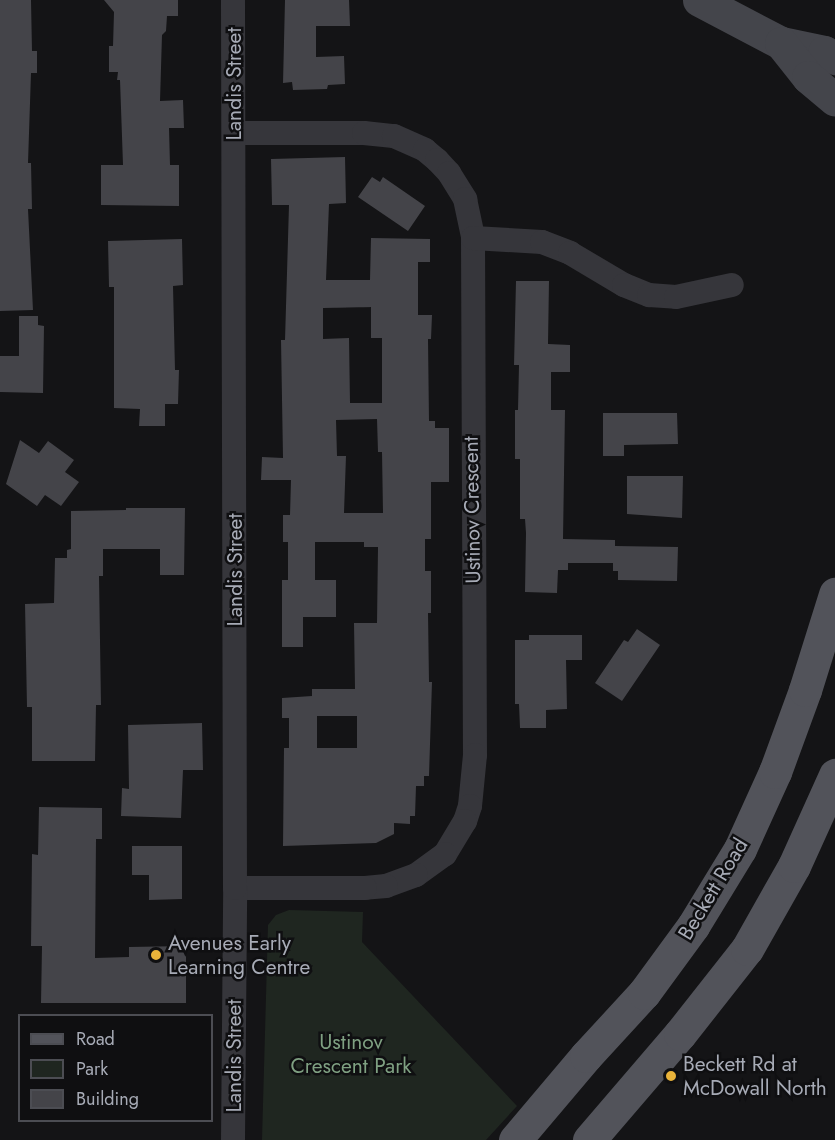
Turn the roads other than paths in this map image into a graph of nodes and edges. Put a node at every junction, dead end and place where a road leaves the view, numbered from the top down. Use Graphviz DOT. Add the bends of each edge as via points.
graph roads {
  1 [pos="233,0"];
  2 [pos="699,0"];
  3 [pos="781,43"];
  4 [pos="835,58"];
  5 [pos="835,100"];
  6 [pos="234,132"];
  7 [pos="473,238"];
  8 [pos="732,285"];
  9 [pos="835,594"];
  10 [pos="835,775"];
  11 [pos="235,888"];
  12 [pos="519,1139"];
  13 [pos="233,1140"];
  14 [pos="589,1140"];
  1 -- 6 [label="street, Landis Street"];
  2 -- 3 [label="main road"];
  3 -- 4 [label="main road"];
  3 -- 5 [label="main road" via="807,77"];
  6 -- 7 [label="street, Ustinov Crescent" via="364,133 410,142 437,160 454,180 469,210"];
  6 -- 11 [label="street, Landis Street"];
  7 -- 8 [label="street" via="542,242 649,295 676,297"];
  7 -- 11 [label="street, Ustinov Crescent" via="475,755 465,821 445,854 401,882 356,888"];
  9 -- 12 [label="main road, Beckett Road" via="775,772 740,849 693,926 644,993 586,1056"];
  10 -- 14 [label="main road" via="794,866 747,948"];
  11 -- 13 [label="street, Landis Street"];
}
